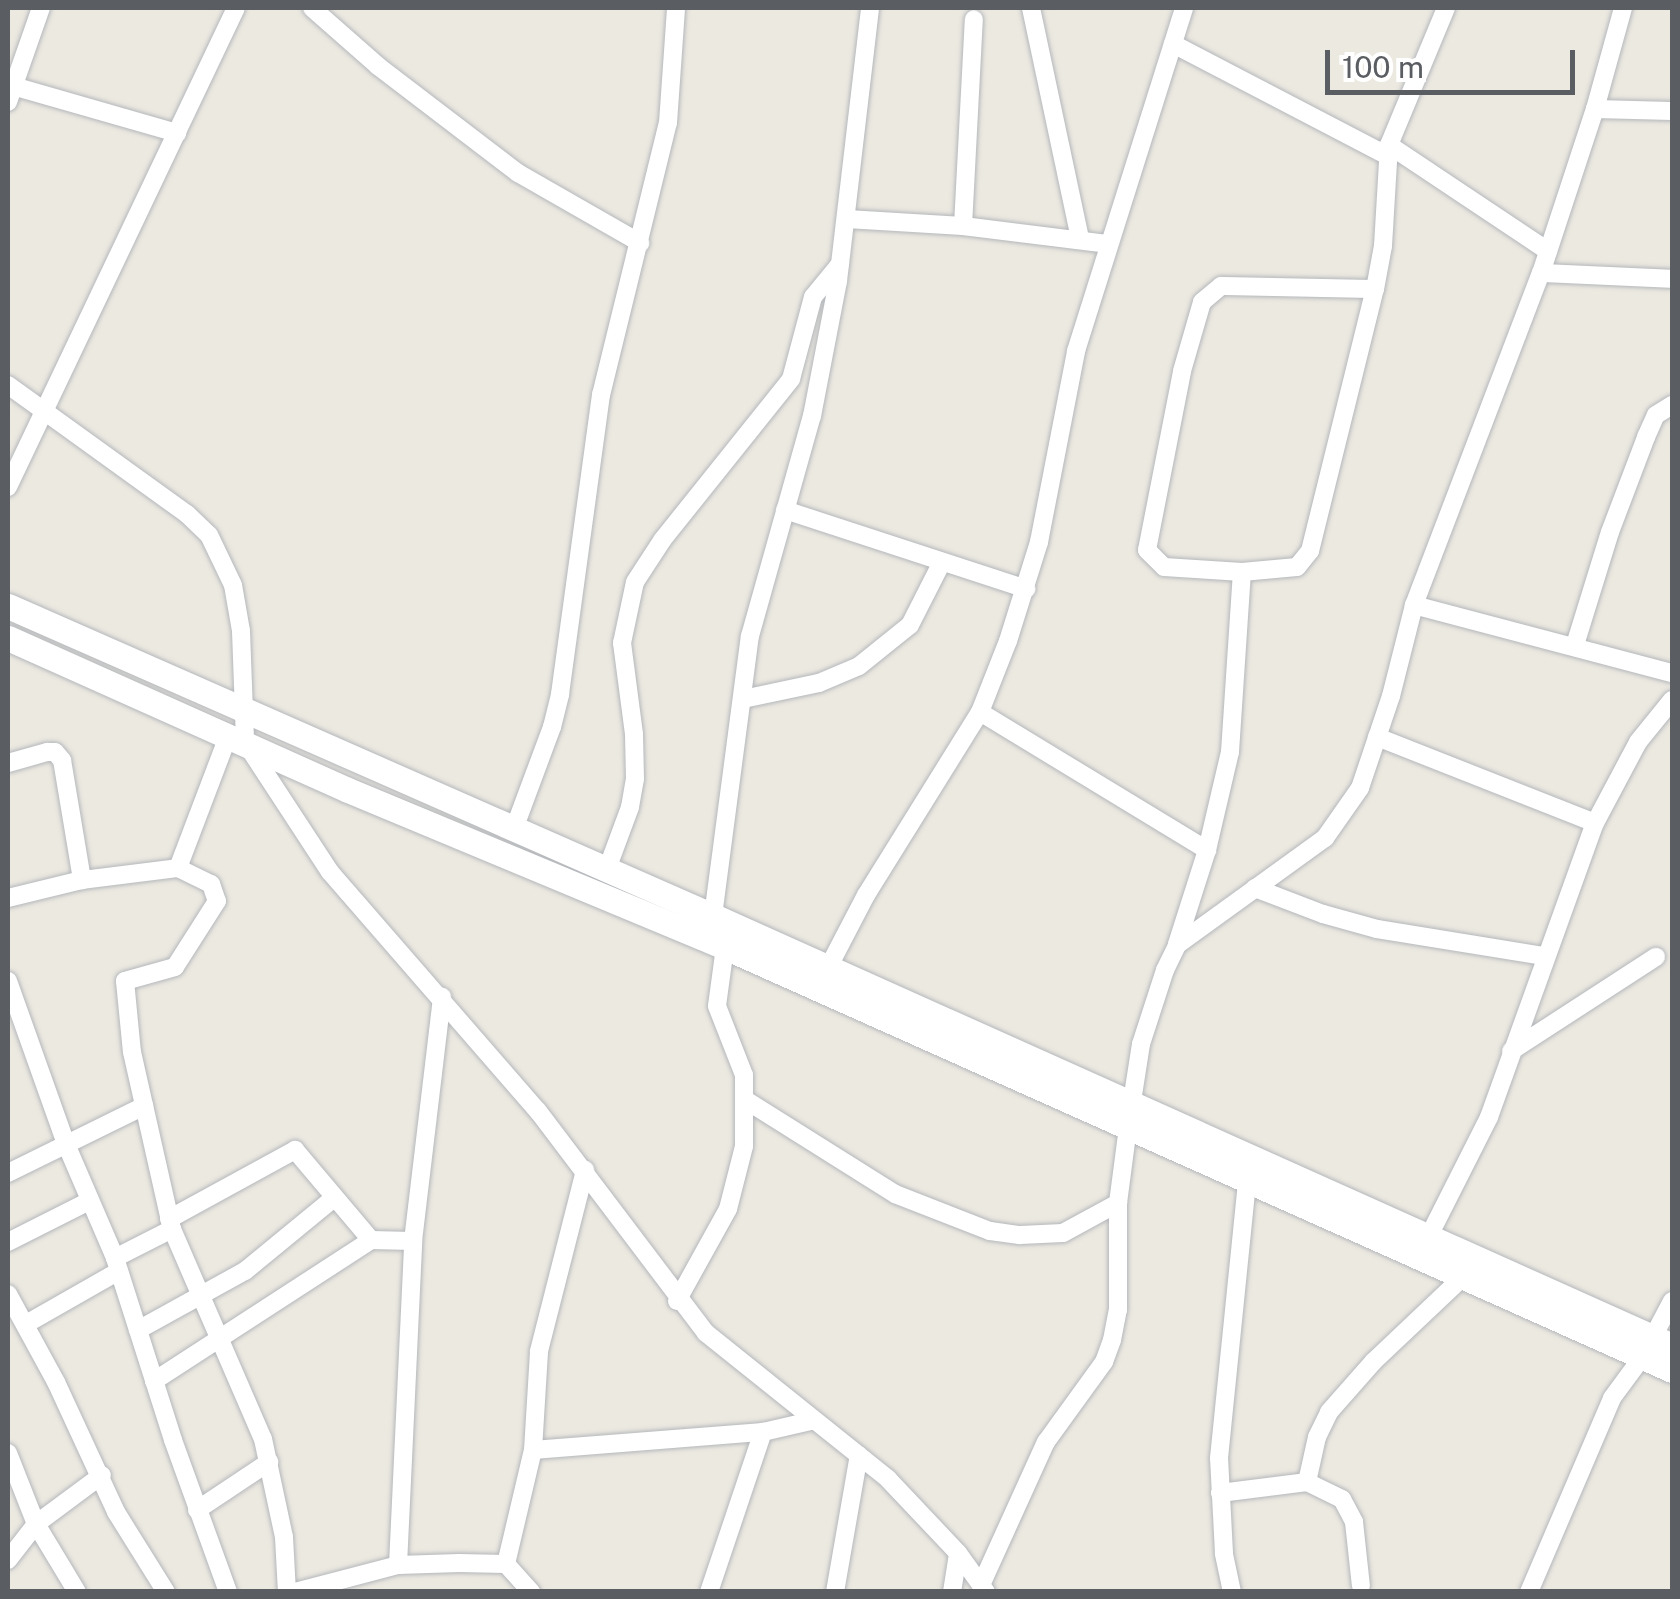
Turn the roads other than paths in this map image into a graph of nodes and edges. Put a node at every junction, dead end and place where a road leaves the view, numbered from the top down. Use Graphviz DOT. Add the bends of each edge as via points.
graph roads {
  1 [pos="41,8"];
  2 [pos="236,8"];
  3 [pos="312,8"];
  4 [pos="676,8"];
  5 [pos="870,8"];
  6 [pos="1031,8"];
  7 [pos="1184,8"];
  8 [pos="1446,8"];
  9 [pos="1622,8"];
  10 [pos="974,19"];
  11 [pos="1174,44"];
  12 [pos="10,94"];
  13 [pos="1595,109"];
  14 [pos="1672,111"];
  15 [pos="177,132"];
  16 [pos="1388,151"];
  17 [pos="847,219"];
  18 [pos="963,226"];
  19 [pos="1080,238"];
  20 [pos="640,242"];
  21 [pos="1106,244"];
  22 [pos="1548,251"];
  23 [pos="840,264"];
  24 [pos="1542,273"];
  25 [pos="1672,279"];
  26 [pos="1376,290"];
  27 [pos="8,385"];
  28 [pos="1672,405"];
  29 [pos="44,411"];
  30 [pos="8,487"];
  31 [pos="785,510"];
  32 [pos="941,564"];
  33 [pos="1242,572"];
  34 [pos="1026,589"];
  35 [pos="1414,605"];
  36 [pos="8,606"];
  37 [pos="8,638"];
  38 [pos="1576,644"];
  39 [pos="1672,673"];
  40 [pos="743,699"];
  41 [pos="1672,700"];
  42 [pos="246,712"];
  43 [pos="980,712"];
  44 [pos="1377,737"];
  45 [pos="237,738"];
  46 [pos="8,763"];
  47 [pos="1595,823"];
  48 [pos="514,829"];
  49 [pos="1208,850"];
  50 [pos="178,868"];
  51 [pos="597,876"];
  52 [pos="82,880"];
  53 [pos="1254,888"];
  54 [pos="8,898"];
  55 [pos="713,916"];
  56 [pos="1177,945"];
  57 [pos="725,946"];
  58 [pos="1544,956"];
  59 [pos="1656,958"];
  60 [pos="828,968"];
  61 [pos="8,981"];
  62 [pos="442,998"];
  63 [pos="1511,1051"];
  64 [pos="747,1102"];
  65 [pos="144,1106"];
  66 [pos="1131,1116"];
  67 [pos="66,1144"];
  68 [pos="585,1170"];
  69 [pos="8,1173"];
  70 [pos="1247,1180"];
  71 [pos="334,1198"];
  72 [pos="90,1201"];
  73 [pos="1118,1203"];
  74 [pos="170,1224"];
  75 [pos="1429,1236"];
  76 [pos="371,1240"];
  77 [pos="413,1240"];
  78 [pos="8,1242"];
  79 [pos="117,1265"];
  80 [pos="1464,1276"];
  81 [pos="8,1294"];
  82 [pos="200,1298"];
  83 [pos="678,1300"];
  84 [pos="1672,1302"];
  85 [pos="26,1324"];
  86 [pos="138,1330"];
  87 [pos="222,1340"];
  88 [pos="1656,1346"];
  89 [pos="1672,1370"];
  90 [pos="154,1381"];
  91 [pos="811,1421"];
  92 [pos="763,1432"];
  93 [pos="533,1450"];
  94 [pos="8,1453"];
  95 [pos="859,1455"];
  96 [pos="270,1462"];
  97 [pos="102,1475"];
  98 [pos="1307,1482"];
  99 [pos="1220,1493"];
  100 [pos="198,1510"];
  101 [pos="36,1524"];
  102 [pos="958,1552"];
  103 [pos="8,1560"];
  104 [pos="506,1564"];
  105 [pos="398,1565"];
  106 [pos="1361,1586"];
  107 [pos="983,1588"];
  108 [pos="76,1592"];
  109 [pos="166,1592"];
  110 [pos="228,1592"];
  111 [pos="287,1592"];
  112 [pos="296,1592"];
  113 [pos="531,1592"];
  114 [pos="710,1592"];
  115 [pos="835,1592"];
  116 [pos="952,1592"];
  117 [pos="1232,1592"];
  118 [pos="1529,1592"];
  1 -- 12 [label="street"];
  2 -- 15 [label="street"];
  3 -- 20 [label="street" via="518,173"];
  4 -- 20 [label="street" via="668,124"];
  5 -- 17 [label="street"];
  6 -- 19 [label="street"];
  7 -- 11 [label="street"];
  8 -- 16 [label="street"];
  9 -- 13 [label="street"];
  10 -- 18 [label="street"];
  11 -- 16 [label="street"];
  11 -- 21 [label="street"];
  12 -- 15 [label="street"];
  13 -- 14 [label="street"];
  13 -- 22 [label="street"];
  15 -- 29 [label="street"];
  16 -- 22 [label="street"];
  16 -- 26 [label="street"];
  17 -- 18 [label="street"];
  17 -- 23 [label="street"];
  18 -- 19 [label="street"];
  19 -- 21 [label="street"];
  20 -- 48 [label="street" via="602,395 560,694"];
  21 -- 34 [label="street"];
  22 -- 24 [label="street"];
  23 -- 31 [label="street" via="812,416"];
  23 -- 51 [label="street" via="814,298 791,379 635,582 622,643 635,780 630,807"];
  24 -- 25 [label="street"];
  24 -- 35 [label="street"];
  26 -- 33 [label="street" via="1310,551 1297,567"];
  26 -- 33 [label="street" via="1220,286 1202,302 1147,550 1164,567"];
  27 -- 29 [label="street"];
  28 -- 38 [label="street" via="1656,416 1646,437"];
  29 -- 30 [label="street"];
  29 -- 42 [label="street" via="209,536 233,585"];
  31 -- 32 [label="street"];
  31 -- 40 [label="street" via="750,636"];
  32 -- 34 [label="street"];
  32 -- 40 [label="street" via="920,609 886,648 819,683"];
  33 -- 49 [label="street" via="1235,718"];
  34 -- 43 [label="street"];
  35 -- 38 [label="street"];
  35 -- 44 [label="street"];
  36 -- 42 [label="street"];
  37 -- 45 [label="street"];
  38 -- 39 [label="street"];
  40 -- 55 [label="street"];
  41 -- 47 [label="street" via="1638,742"];
  42 -- 45 [label="street"];
  42 -- 48 [label="street"];
  43 -- 49 [label="street"];
  43 -- 60 [label="street"];
  44 -- 47 [label="street"];
  44 -- 53 [label="street" via="1360,788 1325,838"];
  45 -- 50 [label="street"];
  45 -- 51 [label="street" via="348,790"];
  45 -- 62 [label="street" via="330,872"];
  46 -- 52 [label="street" via="46,752 62,760"];
  47 -- 58 [label="street"];
  48 -- 51 [label="street"];
  49 -- 56 [label="street"];
  50 -- 52 [label="street"];
  50 -- 65 [label="street" via="211,884 217,901 174,967 125,981"];
  51 -- 55 [label="street"];
  51 -- 57 [label="street"];
  52 -- 54 [label="street"];
  53 -- 56 [label="street"];
  53 -- 58 [label="street" via="1377,929"];
  55 -- 60 [label="street"];
  56 -- 66 [label="street" via="1141,1044"];
  57 -- 64 [label="street" via="717,1006 740,1056"];
  57 -- 66 [label="street"];
  58 -- 63 [label="street"];
  59 -- 63 [label="street"];
  60 -- 66 [label="street"];
  61 -- 67 [label="street"];
  62 -- 68 [label="street"];
  62 -- 77 [label="street"];
  63 -- 75 [label="street" via="1489,1117"];
  64 -- 73 [label="street" via="895,1194 990,1231 1063,1233"];
  64 -- 83 [label="street" via="728,1209"];
  65 -- 67 [label="street"];
  65 -- 74 [label="street"];
  66 -- 70 [label="street"];
  66 -- 73 [label="street"];
  66 -- 75 [label="street"];
  67 -- 69 [label="street"];
  67 -- 72 [label="street"];
  68 -- 83 [label="street"];
  68 -- 93 [label="street" via="539,1351"];
  70 -- 80 [label="street"];
  70 -- 99 [label="street"];
  71 -- 74 [label="street" via="302,1153 288,1150"];
  71 -- 76 [label="street"];
  71 -- 82 [label="street"];
  72 -- 78 [label="street"];
  72 -- 79 [label="street"];
  73 -- 107 [label="street" via="1118,1310 1104,1362 1046,1442"];
  74 -- 79 [label="street"];
  74 -- 82 [label="street"];
  75 -- 88 [label="street"];
  76 -- 77 [label="street"];
  76 -- 87 [label="street"];
  77 -- 105 [label="street"];
  79 -- 85 [label="street"];
  79 -- 86 [label="street"];
  80 -- 88 [label="street"];
  80 -- 98 [label="street" via="1329,1412"];
  81 -- 85 [label="street"];
  82 -- 86 [label="street"];
  82 -- 87 [label="street"];
  83 -- 91 [label="street" via="706,1334"];
  84 -- 88 [label="street"];
  85 -- 97 [label="street"];
  86 -- 90 [label="street"];
  87 -- 90 [label="street"];
  87 -- 96 [label="street"];
  88 -- 89 [label="street"];
  88 -- 118 [label="street" via="1612,1398"];
  90 -- 100 [label="street"];
  91 -- 92 [label="street"];
  91 -- 95 [label="street"];
  92 -- 93 [label="street"];
  92 -- 114 [label="street"];
  93 -- 104 [label="street"];
  94 -- 101 [label="street"];
  95 -- 102 [label="street"];
  95 -- 115 [label="street"];
  96 -- 100 [label="street"];
  96 -- 111 [label="street"];
  97 -- 101 [label="street"];
  97 -- 109 [label="street" via="134,1546"];
  98 -- 99 [label="street"];
  98 -- 106 [label="street" via="1342,1499 1354,1522"];
  99 -- 117 [label="street"];
  100 -- 110 [label="street"];
  101 -- 103 [label="street"];
  101 -- 108 [label="street"];
  102 -- 107 [label="street"];
  102 -- 116 [label="street"];
  104 -- 105 [label="street"];
  104 -- 113 [label="street"];
  105 -- 112 [label="street"];
}
